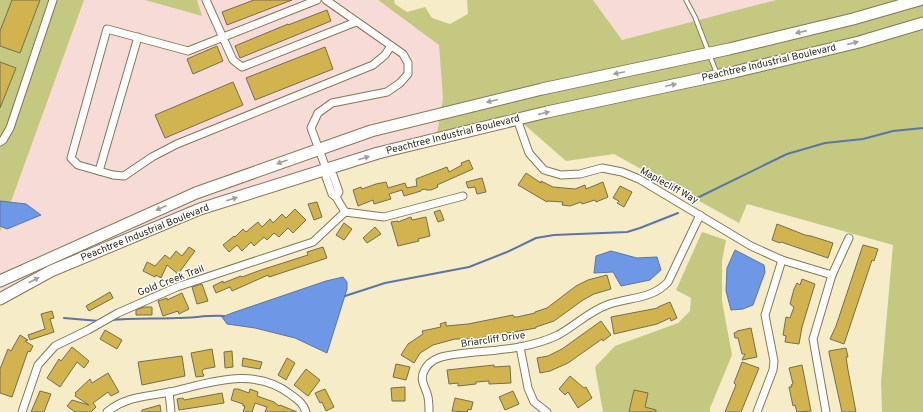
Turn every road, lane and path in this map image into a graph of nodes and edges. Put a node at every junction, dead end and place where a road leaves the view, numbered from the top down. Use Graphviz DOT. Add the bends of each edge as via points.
graph roads {
  1 [pos="53,0"];
  2 [pos="206,0"];
  3 [pos="317,0"];
  4 [pos="326,0"];
  5 [pos="686,0"];
  6 [pos="920,0"];
  7 [pos="356,22"];
  8 [pos="923,23"];
  9 [pos="138,37"];
  10 [pos="222,38"];
  11 [pos="391,46"];
  12 [pos="710,53"];
  13 [pos="718,75"];
  14 [pos="517,119"];
  15 [pos="0,142"];
  16 [pos="319,149"];
  17 [pos="327,170"];
  18 [pos="98,171"];
  19 [pos="463,196"];
  20 [pos="345,212"];
  21 [pos="700,215"];
  22 [pos="849,238"];
  23 [pos="782,260"];
  24 [pos="832,275"];
  25 [pos="0,281"];
  26 [pos="0,299"];
  27 [pos="520,348"];
  28 [pos="169,392"];
  29 [pos="22,412"];
  30 [pos="107,412"];
  31 [pos="171,412"];
  32 [pos="306,412"];
  33 [pos="429,412"];
  34 [pos="548,412"];
  35 [pos="757,412"];
  36 [pos="826,412"];
  1 -- 15 [label="street" via="10,128"];
  2 -- 10 [label="street"];
  3 -- 10 [label="street"];
  4 -- 7 [label="street"];
  5 -- 12 [label="lane"];
  6 -- 12 [label="main road, Peachtree Industrial Boulevard, one-way"];
  7 -- 10 [label="street" via="242,67 232,60"];
  7 -- 11 [label="street"];
  13 -- 8 [label="main road, Peachtree Industrial Boulevard, one-way" via="858,42"];
  9 -- 10 [label="street" via="188,51"];
  9 -- 18 [label="street"];
  9 -- 18 [label="street" via="107,29 71,158 78,165"];
  11 -- 16 [label="street" via="402,54 408,63 408,74 387,92 332,103 318,113 311,128"];
  11 -- 18 [label="street" via="385,55 373,64 177,144 124,176"];
  12 -- 13 [label="lane"];
  12 -- 16 [label="main road, Peachtree Industrial Boulevard, one-way" via="535,91 371,131"];
  14 -- 13 [label="main road, Peachtree Industrial Boulevard, one-way"];
  17 -- 14 [label="main road, Peachtree Industrial Boulevard, one-way" via="378,154"];
  14 -- 21 [label="street, Maplecliff Way" via="529,154 544,170 561,175 580,174 602,168 622,172 639,179"];
  16 -- 17 [label="street"];
  16 -- 25 [label="main road, Peachtree Industrial Boulevard, one-way" via="196,193"];
  17 -- 20 [label="street" via="326,177 332,194"];
  26 -- 17 [label="main road, Peachtree Industrial Boulevard, one-way" via="51,271 200,209"];
  19 -- 20 [label="street" via="384,217"];
  20 -- 29 [label="street, Gold Creek Trail" via="313,242 177,288 118,313 55,346 38,366"];
  21 -- 23 [label="street, Maplecliff Way" via="751,246"];
  21 -- 27 [label="street, Briarcliff Drive" via="668,282 661,290 608,304 558,334"];
  22 -- 24 [label="street"];
  23 -- 24 [label="street, Maplecliff Way"];
  23 -- 35 [label="street" via="765,315 774,361 773,370"];
  24 -- 36 [label="street" via="813,339"];
  27 -- 33 [label="street, Briarcliff Drive" via="443,356 430,363 424,371 422,380 428,397"];
  27 -- 34 [label="street" via="528,388 534,402"];
  28 -- 30 [label="street" via="133,398"];
  28 -- 31 [label="street"];
  28 -- 32 [label="street" via="228,379 258,379 273,384 298,399"];
}
